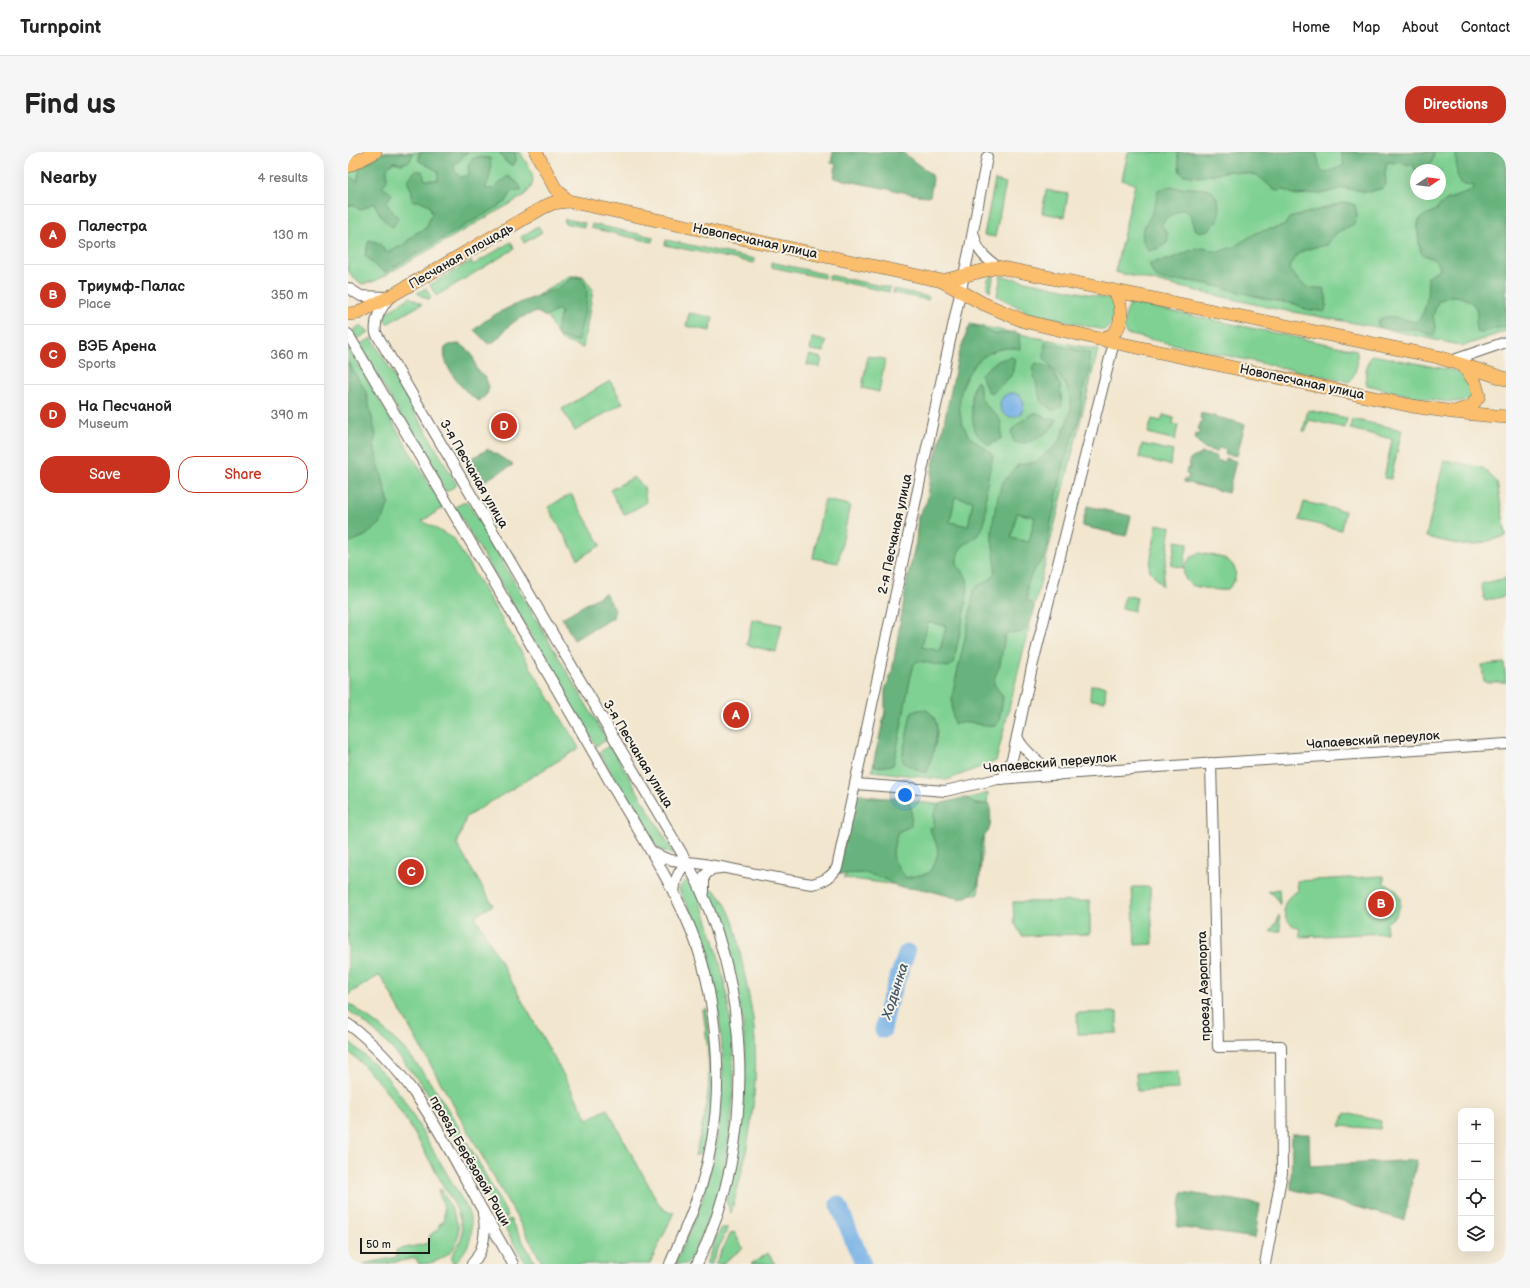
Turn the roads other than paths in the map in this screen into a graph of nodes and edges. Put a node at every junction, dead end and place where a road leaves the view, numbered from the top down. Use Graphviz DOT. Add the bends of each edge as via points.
graph roads {
  1 [pos="375,152"];
  2 [pos="536,152"];
  3 [pos="986,154"];
  4 [pos="348,166"];
  5 [pos="550,179"];
  6 [pos="568,201"];
  7 [pos="533,214"];
  8 [pos="974,231"];
  9 [pos="998,266"];
  10 [pos="964,276"];
  11 [pos="942,280"];
  12 [pos="348,288"];
  13 [pos="961,291"];
  14 [pos="1114,291"];
  15 [pos="389,297"];
  16 [pos="348,314"];
  17 [pos="348,334"];
  18 [pos="1100,339"];
  19 [pos="1114,342"];
  20 [pos="1506,342"];
  21 [pos="1451,361"];
  22 [pos="1463,365"];
  23 [pos="1506,379"];
  24 [pos="1453,412"];
  25 [pos="1506,417"];
  26 [pos="1017,736"];
  27 [pos="1506,744"];
  28 [pos="1211,764"];
  29 [pos="1057,775"];
  30 [pos="1002,779"];
  31 [pos="856,784"];
  32 [pos="649,849"];
  33 [pos="686,862"];
  34 [pos="723,868"];
  35 [pos="674,895"];
  36 [pos="704,898"];
  37 [pos="348,1024"];
  38 [pos="481,1207"];
  39 [pos="472,1264"];
  40 [pos="513,1264"];
  41 [pos="670,1264"];
  42 [pos="697,1264"];
  43 [pos="1265,1264"];
  1 -- 4 [label="main road"];
  2 -- 5 [label="main road"];
  3 -- 8 [label="street, 2-я Песчаная улица"];
  5 -- 6 [label="main road"];
  5 -- 7 [label="main road, Песчаная площадь" via="548,196"];
  6 -- 7 [label="main road, Песчаная площадь" via="553,203"];
  6 -- 11 [label="main road, Новопесчаная улица"];
  7 -- 15 [label="main road, Песчаная площадь"];
  8 -- 9 [label="street" via="982,254"];
  8 -- 10 [label="street, 2-я Песчаная улица"];
  9 -- 10 [label="main road, Новопесчаная улица"];
  9 -- 14 [label="main road"];
  10 -- 11 [label="main road, Новопесчаная улица"];
  10 -- 13 [label="street, 2-я Песчаная улица"];
  11 -- 13 [label="main road, Новопесчаная улица"];
  12 -- 15 [label="street" via="361,296"];
  13 -- 18 [label="main road, Новопесчаная улица" via="1024,321"];
  13 -- 31 [label="street, 2-я Песчаная улица"];
  14 -- 18 [label="main road" via="1122,304 1120,318 1115,332 1108,338"];
  14 -- 21 [label="main road"];
  15 -- 16 [label="main road, Песчаная площадь" via="362,311"];
  15 -- 33 [label="street, 3-я Песчаная улица" via="377,316 376,333"];
  17 -- 32 [label="street"];
  18 -- 19 [label="main road, Новопесчаная улица"];
  19 -- 24 [label="main road, Новопесчаная улица" via="1412,406"];
  19 -- 26 [label="street"];
  20 -- 21 [label="street"];
  21 -- 22 [label="main road"];
  22 -- 23 [label="main road"];
  22 -- 24 [label="main road" via="1476,382 1479,396 1471,407"];
  24 -- 25 [label="main road, Новопесчаная улица"];
  26 -- 29 [label="street" via="1022,746"];
  26 -- 30 [label="street" via="1011,763"];
  27 -- 28 [label="street, Чапаевский переулок"];
  28 -- 29 [label="street, Чапаевский переулок"];
  28 -- 43 [label="street, проезд Аэропорта" via="1218,1047 1281,1046 1282,1173"];
  29 -- 30 [label="street, Чапаевский переулок"];
  30 -- 31 [label="street, Чапаевский переулок" via="945,791"];
  31 -- 34 [label="street" via="837,868 831,876 812,884"];
  32 -- 33 [label="street" via="659,857"];
  32 -- 35 [label="street"];
  33 -- 34 [label="street"];
  33 -- 35 [label="street" via="678,872"];
  33 -- 36 [label="street, 3-я Песчаная улица"];
  34 -- 36 [label="street" via="712,869 704,876"];
  35 -- 41 [label="street" via="694,937 709,992 717,1079 712,1140 701,1185"];
  36 -- 42 [label="street, 3-я Песчаная улица" via="723,949 737,1025 740,1065 735,1136 726,1181 717,1217"];
  37 -- 38 [label="street, проезд Берёзовой Рощи" via="380,1051 416,1095 435,1123"];
  38 -- 39 [label="street" via="484,1240"];
  38 -- 40 [label="street, проезд Берёзовой Рощи"];
}
